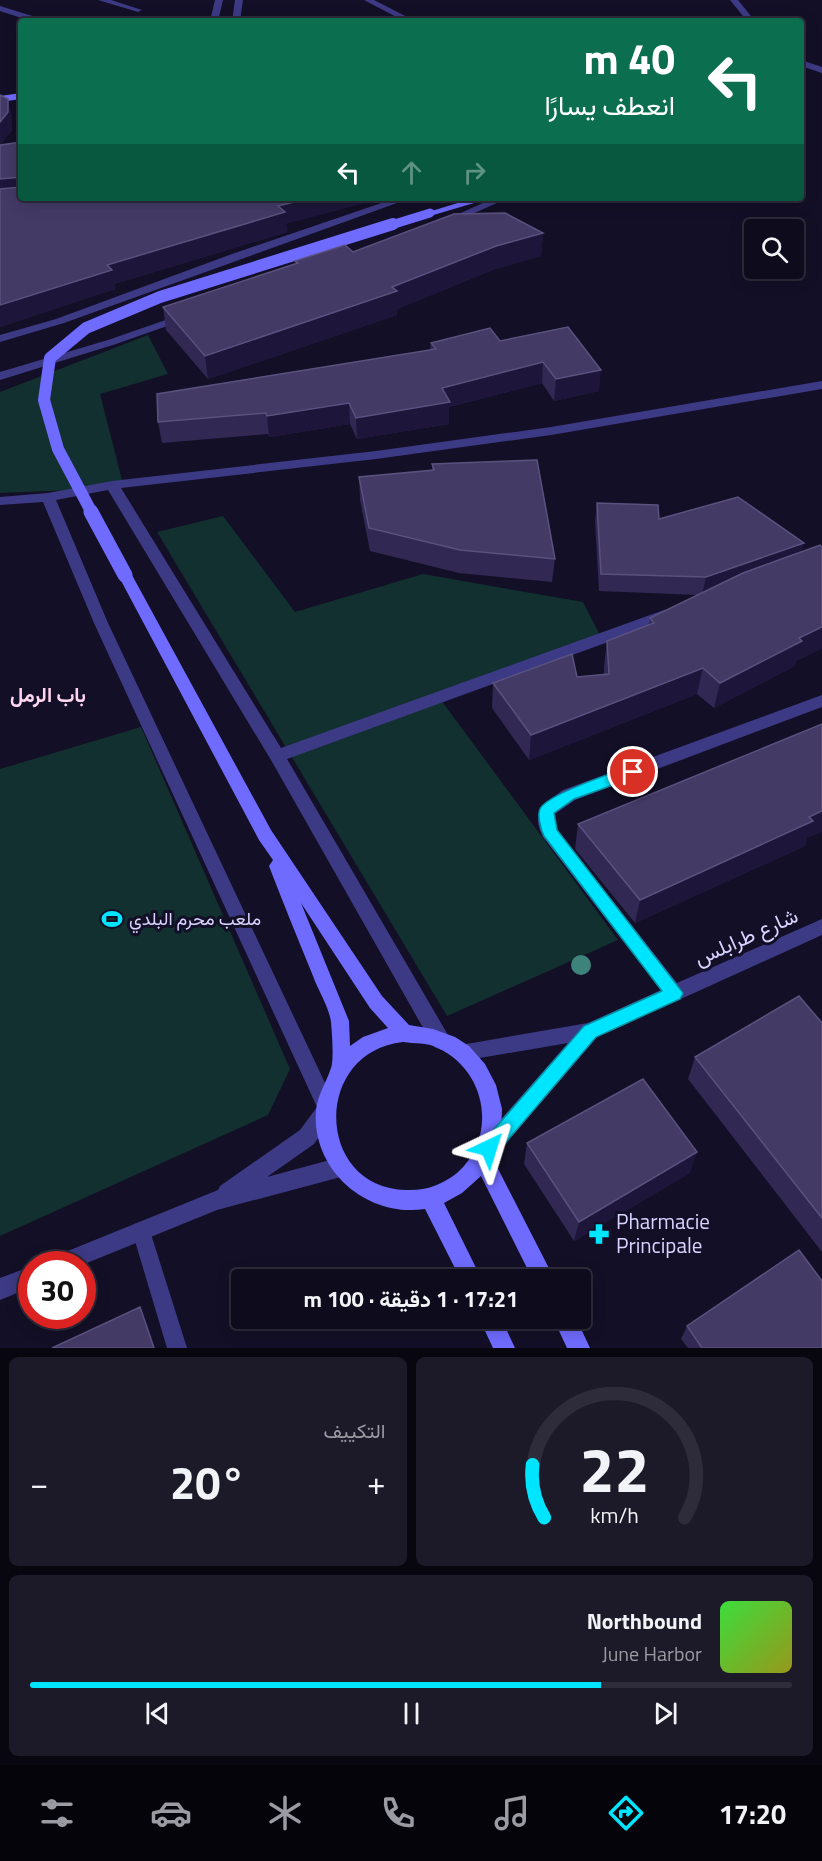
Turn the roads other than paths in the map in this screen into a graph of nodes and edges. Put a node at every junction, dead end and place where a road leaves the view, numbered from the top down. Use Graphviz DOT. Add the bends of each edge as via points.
graph roads {
  1 [pos="102,0"];
  2 [pos="219,0"];
  3 [pos="239,0"];
  4 [pos="368,0"];
  5 [pos="734,0"];
  6 [pos="0,8"];
  7 [pos="138,10"];
  8 [pos="30,18"];
  9 [pos="215,18"];
  10 [pos="236,18"];
  11 [pos="405,18"];
  12 [pos="749,18"];
  13 [pos="804,64"];
  14 [pos="822,70"];
  15 [pos="18,98"];
  16 [pos="0,99"];
  17 [pos="397,201"];
  18 [pos="452,201"];
  19 [pos="475,201"];
  20 [pos="496,201"];
  21 [pos="430,213"];
  22 [pos="438,225"];
  23 [pos="191,314"];
  24 [pos="0,339"];
  25 [pos="0,376"];
  26 [pos="822,385"];
  27 [pos="112,485"];
  28 [pos="48,497"];
  29 [pos="0,501"];
  30 [pos="687,607"];
  31 [pos="822,701"];
  32 [pos="277,756"];
  33 [pos="265,835"];
  34 [pos="822,927"];
  35 [pos="674,993"];
  36 [pos="590,1031"];
  37 [pos="406,1035"];
  38 [pos="441,1041"];
  39 [pos="462,1052"];
  40 [pos="341,1067"];
  41 [pos="324,1108"];
  42 [pos="486,1154"];
  43 [pos="341,1167"];
  44 [pos="429,1197"];
  45 [pos="217,1200"];
  46 [pos="141,1231"];
  47 [pos="92,1251"];
  48 [pos="467,1269"];
  49 [pos="539,1269"];
  50 [pos="18,1282"];
  51 [pos="0,1289"];
  52 [pos="495,1329"];
  53 [pos="570,1329"];
  54 [pos="177,1348"];
  55 [pos="504,1348"];
  56 [pos="579,1348"];
  1 -- 7 [label="street"];
  2 -- 9 [label="street"];
  3 -- 10 [label="street"];
  4 -- 11 [label="street"];
  5 -- 12 [label="street"];
  6 -- 8 [label="street"];
  13 -- 14 [label="street"];
  15 -- 16 [label="street"];
  17 -- 24 [label="street"];
  18 -- 21 [label="street"];
  19 -- 21 [label="street"];
  20 -- 22 [label="street"];
  21 -- 33 [label="street, bridge" via="159,297 86,328 50,358 44,400 58,449"];
  23 -- 25 [label="street"];
  26 -- 27 [label="street" via="551,431"];
  27 -- 28 [label="street"];
  27 -- 32 [label="street"];
  28 -- 29 [label="street"];
  28 -- 41 [label="street" via="101,623"];
  30 -- 32 [label="street"];
  31 -- 35 [label="street" via="569,795 546,811 549,832"];
  32 -- 38 [label="street"];
  33 -- 37 [label="street" via="376,1002"];
  33 -- 40 [label="street" via="340,1021"];
  34 -- 35 [label="street, شارع طرابلس"];
  35 -- 36 [label="street, شارع طرابلس"];
  36 -- 39 [label="street, شارع طرابلس"];
  36 -- 42 [label="street, شارع طرابلس"];
  37 -- 38 [label="street"];
  37 -- 40 [label="street" via="381,1040 359,1051"];
  38 -- 39 [label="street"];
  39 -- 42 [label="street" via="481,1071 492,1095 495,1122"];
  40 -- 41 [label="street" via="330,1084"];
  41 -- 43 [label="street" via="325,1131"];
  41 -- 45 [label="street" via="307,1137"];
  42 -- 44 [label="street" via="468,1176"];
  42 -- 49 [label="street"];
  43 -- 44 [label="street" via="359,1183 381,1194"];
  43 -- 45 [label="street"];
  44 -- 48 [label="street"];
  45 -- 46 [label="street"];
  46 -- 47 [label="street"];
  46 -- 54 [label="lane"];
  50 -- 51 [label="street"];
  52 -- 55 [label="street"];
  53 -- 56 [label="street"];
}
